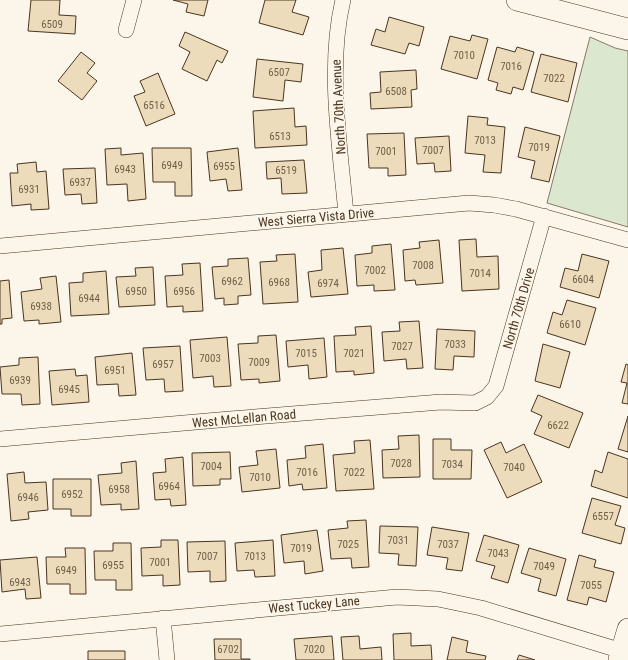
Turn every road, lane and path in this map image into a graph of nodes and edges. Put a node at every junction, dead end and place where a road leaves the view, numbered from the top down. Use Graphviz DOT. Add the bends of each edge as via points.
graph roads {
  1 [pos="134,0"];
  2 [pos="343,0"];
  3 [pos="516,0"];
  4 [pos="628,29"];
  5 [pos="126,30"];
  6 [pos="346,214"];
  7 [pos="544,216"];
  8 [pos="628,240"];
  9 [pos="0,246"];
  10 [pos="487,398"];
  11 [pos="0,439"];
  12 [pos="163,618"];
  13 [pos="628,629"];
  14 [pos="0,634"];
  15 [pos="620,656"];
  16 [pos="167,660"];
  1 -- 5 [label="street"];
  2 -- 6 [label="street, North 70th Avenue" via="336,54 337,108"];
  3 -- 4 [label="street"];
  6 -- 7 [label="street, West Sierra Vista Drive" via="469,203 494,205"];
  6 -- 9 [label="street, West Sierra Vista Drive"];
  7 -- 8 [label="street, West Sierra Vista Drive"];
  7 -- 10 [label="street, North 70th Drive" via="496,386"];
  10 -- 11 [label="street, West McLellan Road" via="475,403 441,402"];
  12 -- 14 [label="street, West Tuckey Lane"];
  12 -- 15 [label="street, West Tuckey Lane" via="397,597 438,599 481,608"];
  12 -- 16 [label="street"];
  13 -- 15 [label="street"];
}
